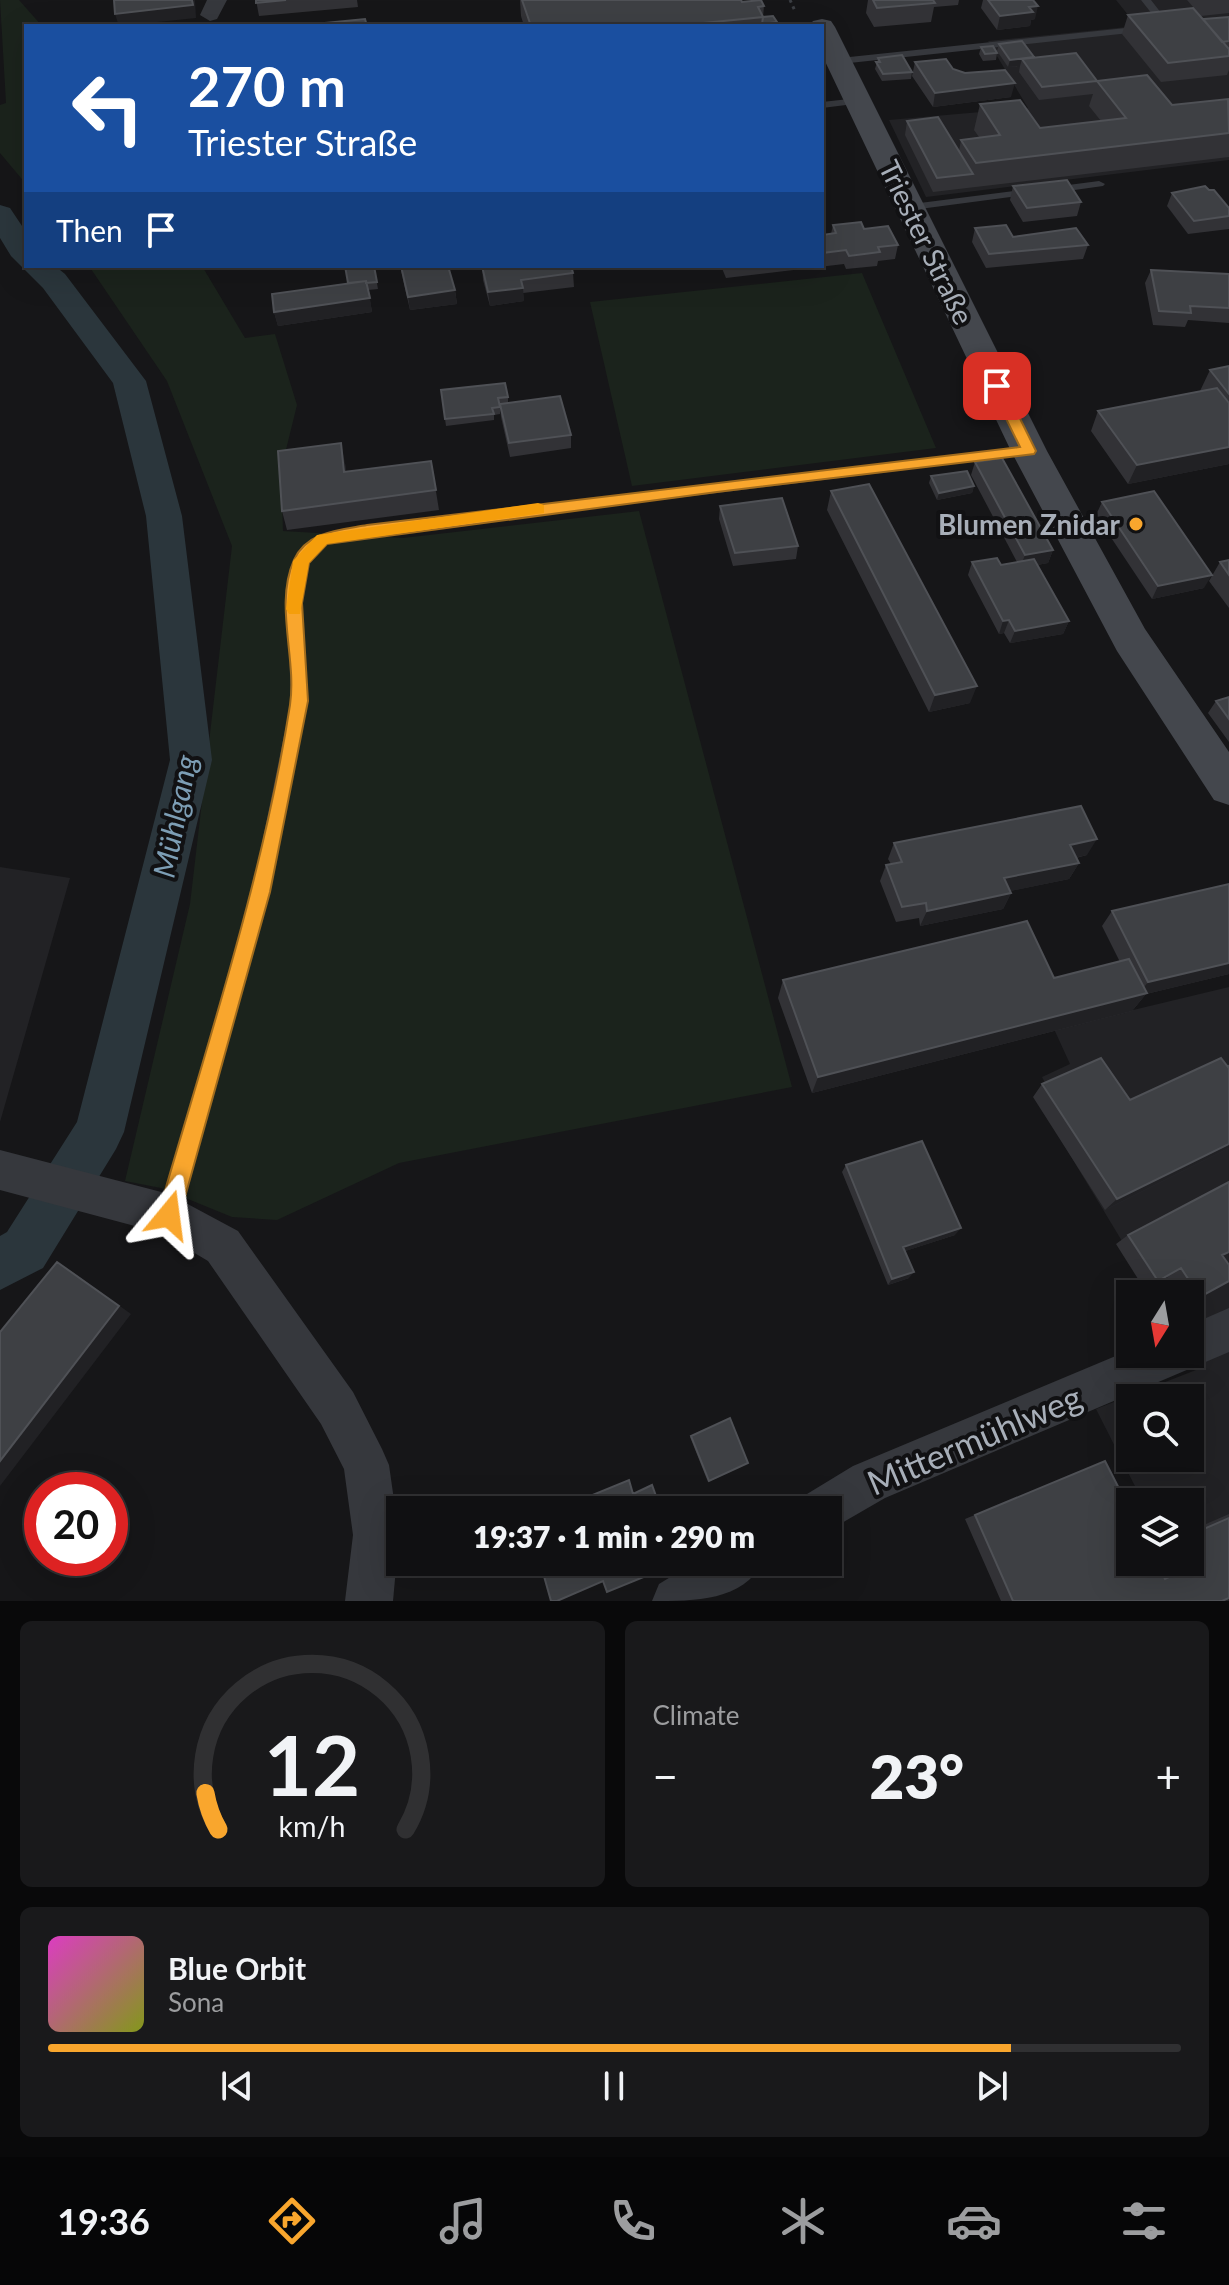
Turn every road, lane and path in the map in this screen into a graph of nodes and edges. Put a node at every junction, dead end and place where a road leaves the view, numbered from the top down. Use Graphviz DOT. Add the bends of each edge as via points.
graph roads {
  1 [pos="808,0"];
  2 [pos="1146,0"];
  3 [pos="821,24"];
  4 [pos="1183,26"];
  5 [pos="1167,27"];
  6 [pos="824,30"];
  7 [pos="840,61"];
  8 [pos="858,101"];
  9 [pos="824,105"];
  10 [pos="1099,184"];
  11 [pos="912,207"];
  12 [pos="1029,451"];
  13 [pos="1229,787"];
  14 [pos="14,1172"];
  15 [pos="169,1215"];
  16 [pos="1229,1330"];
  17 [pos="1204,1341"];
  18 [pos="1139,1368"];
  19 [pos="842,1498"];
  20 [pos="716,1576"];
  21 [pos="369,1601"];
  22 [pos="676,1601"];
  1 -- 3 [label="main road, Triester Straße"];
  2 -- 5 [label="lane"];
  4 -- 5 [label="lane"];
  5 -- 7 [label="lane"];
  6 -- 7 [label="main road, Triester Straße"];
  7 -- 8 [label="main road, Triester Straße"];
  8 -- 9 [label="lane"];
  8 -- 11 [label="main road, Triester Straße"];
  10 -- 11 [label="lane"];
  11 -- 12 [label="main road, Triester Straße"];
  12 -- 13 [label="main road, Triester Straße" via="1131,640"];
  12 -- 15 [label="lane" via="322,539 301,561 294,603 299,701 260,892"];
  14 -- 15 [label="street"];
  15 -- 21 [label="street" via="223,1246 337,1408 366,1465 376,1535"];
  16 -- 17 [label="street"];
  18 -- 19 [label="street, Mittermühlweg" via="869,1482"];
  20 -- 22 [label="street"];
}
